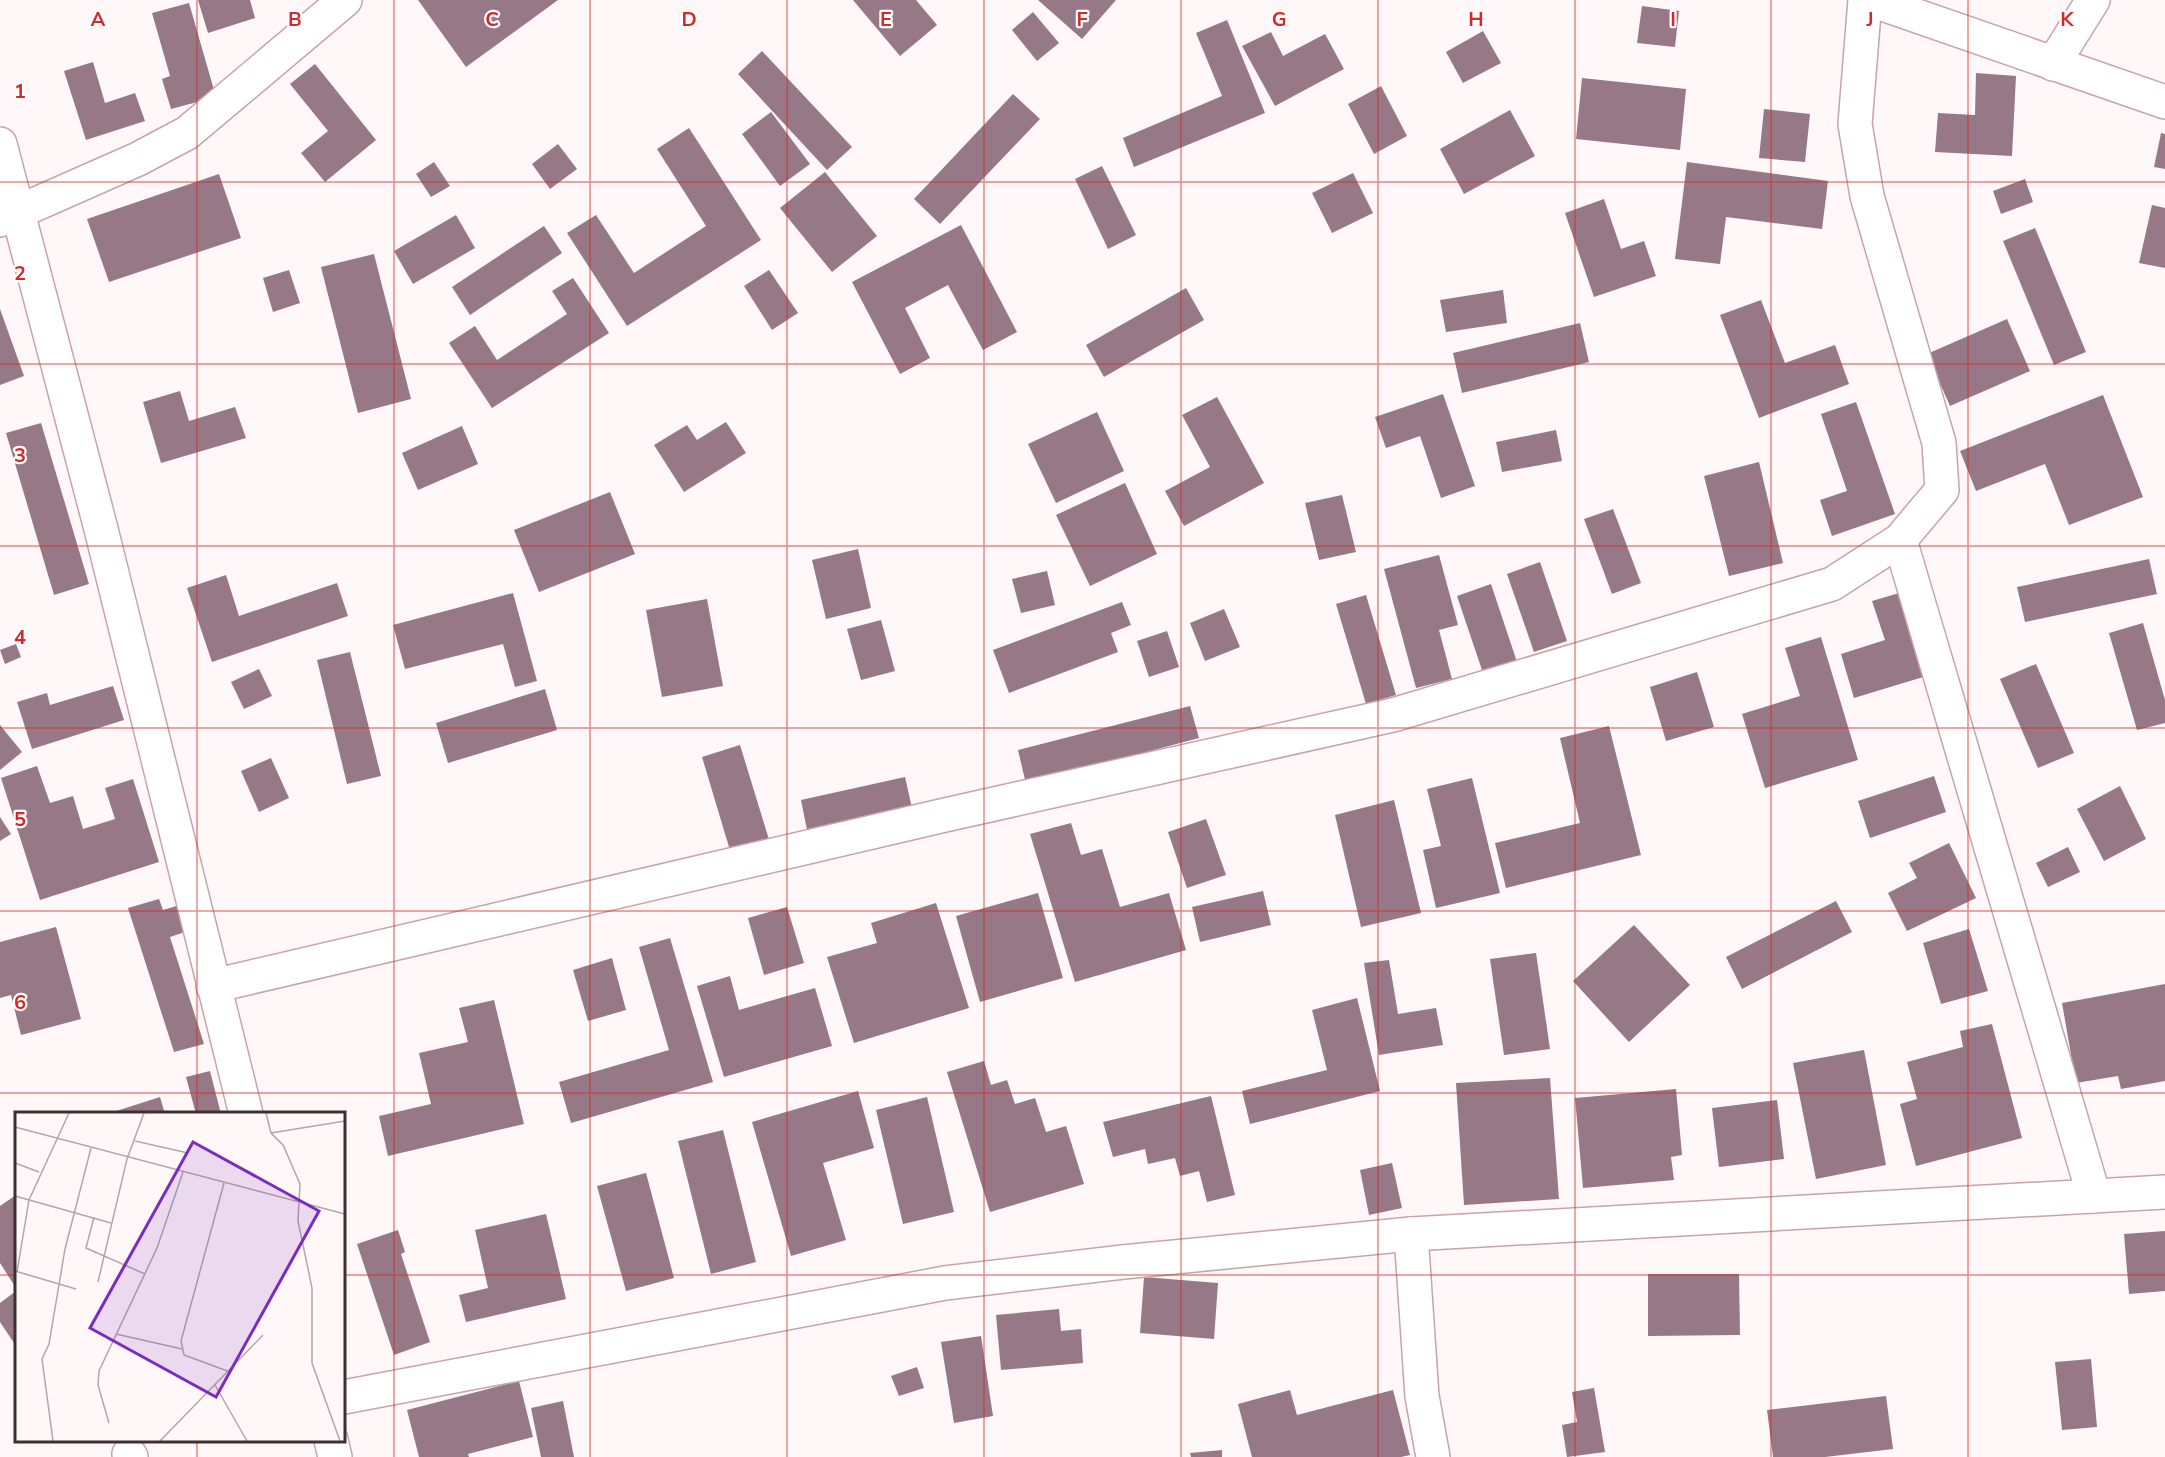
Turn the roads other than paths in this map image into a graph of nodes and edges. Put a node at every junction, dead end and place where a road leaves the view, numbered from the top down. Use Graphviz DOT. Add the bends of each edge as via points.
graph roads {
  1 [pos="345,0"];
  2 [pos="1865,0"];
  3 [pos="1871,0"];
  4 [pos="2093,0"];
  5 [pos="2053,64"];
  6 [pos="2165,102"];
  7 [pos="0,144"];
  8 [pos="9,216"];
  9 [pos="1900,540"];
  10 [pos="213,986"];
  11 [pos="246,1112"];
  12 [pos="2165,1192"];
  13 [pos="2094,1196"];
  14 [pos="1411,1234"];
  15 [pos="345,1397"];
  16 [pos="332,1442"];
  17 [pos="336,1457"];
  18 [pos="1433,1457"];
  1 -- 8 [label="street" via="187,133"];
  2 -- 9 [label="street" via="1855,124 1868,196 1939,443 1942,490"];
  3 -- 5 [label="street"];
  4 -- 5 [label="street"];
  5 -- 6 [label="street"];
  7 -- 8 [label="street"];
  8 -- 10 [label="street" via="101,530"];
  9 -- 10 [label="street" via="1832,584 1393,715"];
  9 -- 13 [label="street"];
  10 -- 11 [label="street"];
  12 -- 13 [label="street"];
  13 -- 14 [label="street"];
  14 -- 15 [label="street" via="945,1283"];
  14 -- 18 [label="street" via="1422,1396"];
  16 -- 17 [label="street"];
}
